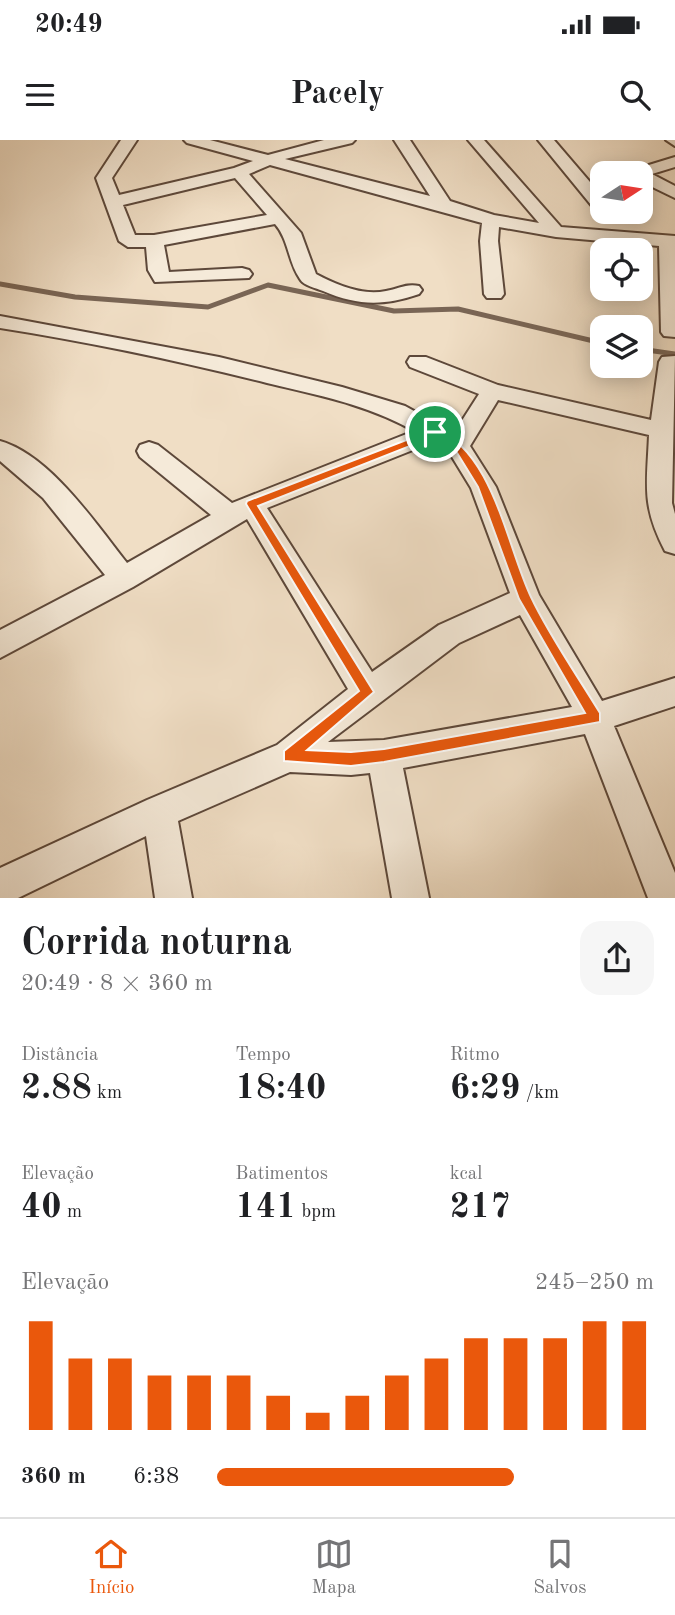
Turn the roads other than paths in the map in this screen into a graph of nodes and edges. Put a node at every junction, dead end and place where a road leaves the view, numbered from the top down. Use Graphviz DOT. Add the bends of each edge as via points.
graph roads {
  1 [pos="129,140"];
  2 [pos="192,140"];
  3 [pos="347,140"];
  4 [pos="402,140"];
  5 [pos="476,140"];
  6 [pos="546,140"];
  7 [pos="286,146"];
  8 [pos="271,161"];
  9 [pos="675,162"];
  10 [pos="239,172"];
  11 [pos="590,193"];
  12 [pos="675,193"];
  13 [pos="112,202"];
  14 [pos="444,205"];
  15 [pos="280,218"];
  16 [pos="491,220"];
  17 [pos="617,224"];
  18 [pos="556,232"];
  19 [pos="628,237"];
  20 [pos="154,241"];
  21 [pos="671,241"];
  22 [pos="242,274"];
  23 [pos="412,290"];
  24 [pos="494,294"];
  25 [pos="0,323"];
  26 [pos="671,332"];
  27 [pos="418,362"];
  28 [pos="670,362"];
  29 [pos="492,391"];
  30 [pos="661,430"];
  31 [pos="447,439"];
  32 [pos="0,449"];
  33 [pos="149,452"];
  34 [pos="668,472"];
  35 [pos="240,509"];
  36 [pos="675,544"];
  37 [pos="123,579"];
  38 [pos="526,599"];
  39 [pos="0,645"];
  40 [pos="367,692"];
  41 [pos="675,692"];
  42 [pos="595,718"];
  43 [pos="289,756"];
  44 [pos="384,756"];
  45 [pos="159,812"];
  46 [pos="0,887"];
  47 [pos="174,898"];
  48 [pos="411,898"];
  49 [pos="667,898"];
  1 -- 13 [label="street" via="104,178"];
  2 -- 8 [label="street"];
  3 -- 7 [label="street"];
  4 -- 14 [label="street"];
  5 -- 18 [label="street"];
  6 -- 11 [label="street"];
  7 -- 8 [label="street"];
  8 -- 10 [label="street"];
  8 -- 14 [label="street"];
  9 -- 12 [label="street" via="645,171 643,176"];
  10 -- 13 [label="street"];
  10 -- 15 [label="street"];
  13 -- 20 [label="street" via="128,241"];
  14 -- 16 [label="street"];
  15 -- 20 [label="street"];
  15 -- 23 [label="street" via="292,233 313,280 376,301"];
  16 -- 18 [label="street"];
  16 -- 24 [label="street"];
  17 -- 19 [label="street"];
  18 -- 19 [label="street"];
  19 -- 21 [label="street"];
  20 -- 22 [label="street" via="162,278"];
  21 -- 26 [label="street"];
  25 -- 31 [label="street" via="219,364 342,394 397,411"];
  27 -- 29 [label="street"];
  28 -- 30 [label="street"];
  29 -- 30 [label="street"];
  29 -- 31 [label="street"];
  30 -- 34 [label="street"];
  31 -- 35 [label="street"];
  31 -- 38 [label="street" via="484,487"];
  32 -- 37 [label="street" via="59,498"];
  33 -- 35 [label="street"];
  34 -- 36 [label="street" via="659,503"];
  35 -- 37 [label="street"];
  35 -- 40 [label="street"];
  37 -- 39 [label="street"];
  38 -- 40 [label="street" via="449,634"];
  38 -- 42 [label="street"];
  40 -- 43 [label="street"];
  41 -- 42 [label="street"];
  42 -- 44 [label="street"];
  42 -- 49 [label="street"];
  43 -- 44 [label="street"];
  43 -- 45 [label="street"];
  44 -- 48 [label="street"];
  45 -- 46 [label="street"];
  45 -- 47 [label="street"];
}
